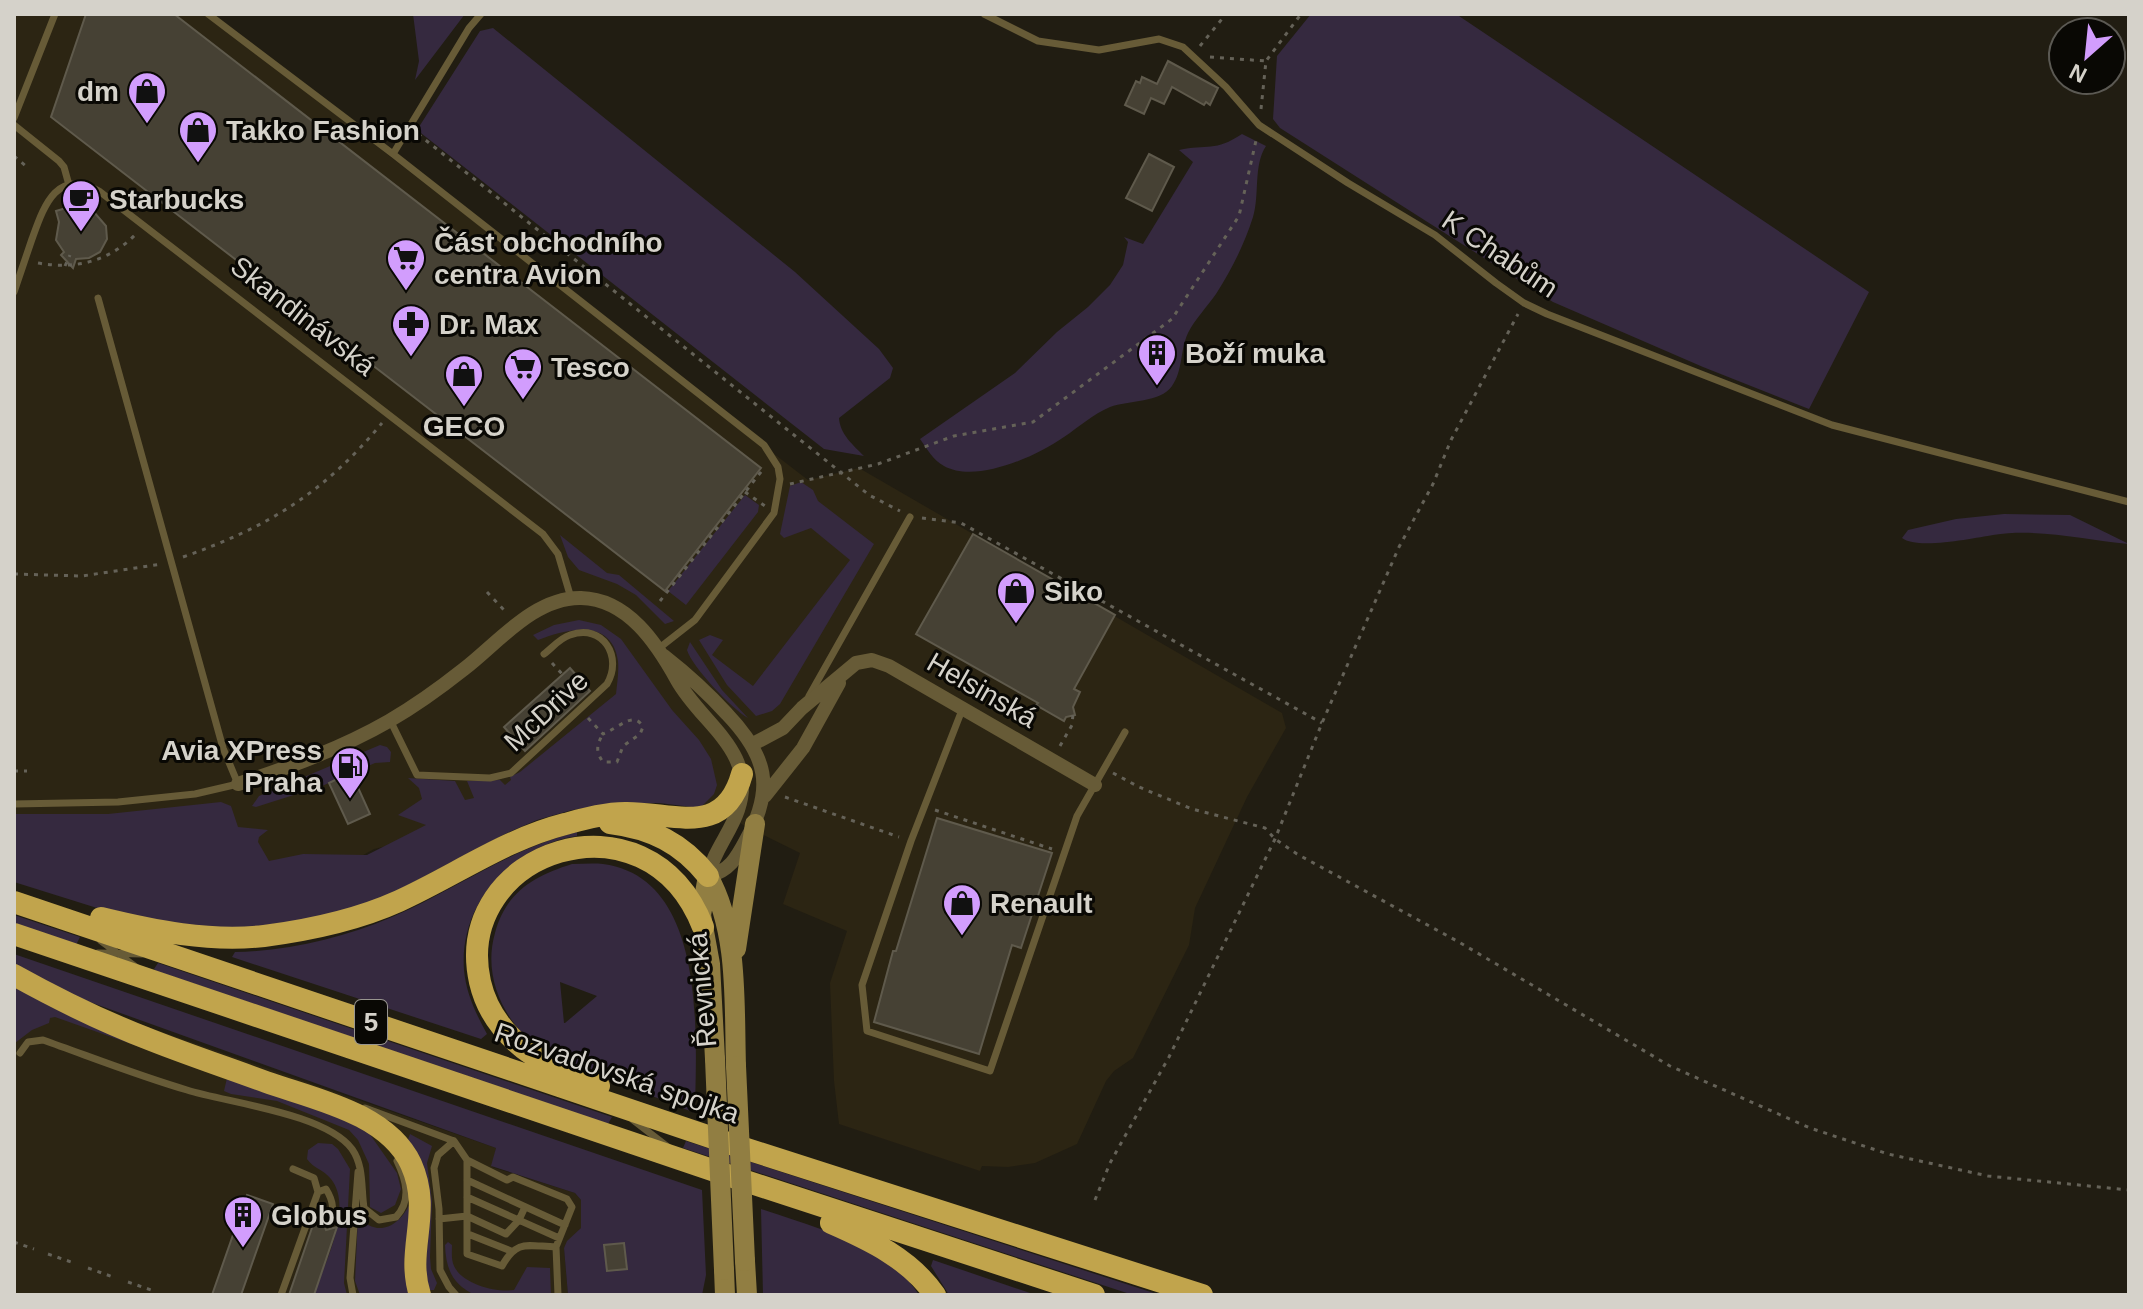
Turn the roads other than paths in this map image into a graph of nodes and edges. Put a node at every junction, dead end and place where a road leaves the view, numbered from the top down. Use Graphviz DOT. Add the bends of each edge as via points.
graph roads {
  1 [pos="55,14"];
  2 [pos="208,14"];
  3 [pos="481,14"];
  4 [pos="984,14"];
  5 [pos="14,118"];
  6 [pos="14,125"];
  7 [pos="393,154"];
  8 [pos="69,185"];
  9 [pos="14,292"];
  10 [pos="98,298"];
  11 [pos="2129,502"];
  12 [pos="910,517"];
  13 [pos="571,598"];
  14 [pos="661,652"];
  15 [pos="546,656"];
  16 [pos="843,676"];
  17 [pos="802,708"];
  18 [pos="962,710"];
  19 [pos="390,720"];
  20 [pos="1125,732"];
  21 [pos="753,744"];
  22 [pos="742,774"];
  23 [pos="238,784"];
  24 [pos="1095,785"];
  25 [pos="14,804"];
  26 [pos="758,814"];
  27 [pos="586,820"];
  28 [pos="668,873"];
  29 [pos="708,876"];
  30 [pos="14,900"];
  31 [pos="77,924"];
  32 [pos="703,927"];
  33 [pos="14,934"];
  34 [pos="68,952"];
  35 [pos="118,953"];
  36 [pos="168,954"];
  37 [pos="733,973"];
  38 [pos="14,975"];
  39 [pos="157,982"];
  40 [pos="20,1053"];
  41 [pos="300,1094"];
  42 [pos="611,1103"];
  43 [pos="359,1117"];
  44 [pos="695,1132"];
  45 [pos="604,1133"];
  46 [pos="650,1133"];
  47 [pos="454,1141"];
  48 [pos="728,1143"];
  49 [pos="467,1160"];
  50 [pos="689,1162"];
  51 [pos="358,1166"];
  52 [pos="293,1169"];
  53 [pos="721,1173"];
  54 [pos="467,1180"];
  55 [pos="507,1180"];
  56 [pos="318,1192"];
  57 [pos="467,1197"];
  58 [pos="507,1199"];
  59 [pos="525,1207"];
  60 [pos="467,1216"];
  61 [pos="439,1219"];
  62 [pos="519,1220"];
  63 [pos="329,1224"];
  64 [pos="565,1225"];
  65 [pos="468,1234"];
  66 [pos="559,1238"];
  67 [pos="556,1247"];
  68 [pos="511,1251"];
  69 [pos="281,1295"];
  70 [pos="353,1295"];
  71 [pos="420,1295"];
  72 [pos="456,1295"];
  73 [pos="558,1295"];
  74 [pos="725,1295"];
  75 [pos="747,1295"];
  76 [pos="935,1295"];
  77 [pos="1094,1295"];
  78 [pos="1202,1295"];
  1 -- 5 [label="lane"];
  2 -- 7 [label="lane"];
  3 -- 7 [label="lane"];
  4 -- 11 [label="lane, K Chabům" via="1038,41 1099,50 1159,39 1183,47 1259,125 1435,235 1524,303 1547,314 1832,425"];
  6 -- 8 [label="lane" via="59,161"];
  7 -- 14 [label="lane" via="764,445 778,467 774,513 695,620"];
  8 -- 9 [label="lane" via="45,204"];
  8 -- 13 [label="lane, Skandinávská" via="90,186 107,197 520,516 554,546"];
  10 -- 23 [label="lane" via="223,748"];
  12 -- 17 [label="lane"];
  13 -- 14 [label="street" via="595,600 621,611"];
  13 -- 19 [label="street" via="518,624"];
  14 -- 21 [label="street" via="697,682"];
  14 -- 22 [label="street" via="686,696 734,752"];
  15 -- 19 [label="lane, McDrive" via="566,636 590,634 609,648 614,671 599,693 511,773 490,778 417,775"];
  16 -- 17 [label="street, Helsinská"];
  16 -- 18 [label="street, Helsinská" via="856,663 881,662"];
  16 -- 26 [label="street"];
  17 -- 21 [label="street, Helsinská" via="783,728"];
  18 -- 24 [label="street, Helsinská"];
  18 -- 24 [label="lane" via="862,985 867,1031 990,1071 1077,816"];
  19 -- 23 [label="street" via="294,765"];
  20 -- 24 [label="lane"];
  21 -- 26 [label="street" via="764,778"];
  22 -- 27 [label="highway" via="729,799 703,818 627,813"];
  22 -- 29 [label="street" via="739,806"];
  23 -- 25 [label="lane" via="118,802"];
  26 -- 29 [label="street" via="733,862"];
  26 -- 37 [label="main road"];
  27 -- 29 [label="highway" via="661,836 683,849"];
  27 -- 30 [label="highway" via="548,829 364,915 261,936 163,932"];
  28 -- 29 [label="highway"];
  28 -- 32 [label="highway" via="684,889"];
  28 -- 48 [label="highway" via="635,854 601,846 563,850 538,860 507,885 487,915 478,950 480,980 494,1016 531,1054"];
  29 -- 32 [label="main road, Řevnická" via="701,900"];
  29 -- 37 [label="main road, Řevnická" via="720,903"];
  30 -- 31 [label="highway, Rozvadovská spojka / 5"];
  31 -- 35 [label="lane, 5"];
  31 -- 36 [label="highway, Rozvadovská spojka / 5"];
  32 -- 74 [label="main road, Řevnická, bridge" via="710,964"];
  33 -- 34 [label="highway, 5"];
  34 -- 35 [label="lane, 5"];
  34 -- 39 [label="highway, 5"];
  35 -- 36 [label="lane, 5"];
  35 -- 39 [label="lane, 5"];
  36 -- 42 [label="highway, Rozvadovská spojka / 5"];
  37 -- 75 [label="main road, Řevnická, bridge"];
  38 -- 41 [label="highway" via="121,1028"];
  39 -- 45 [label="highway, 5"];
  40 -- 51 [label="lane" via="28,1042 43,1040 189,1091 309,1123 352,1149"];
  41 -- 43 [label="highway"];
  41 -- 47 [label="lane" via="338,1098"];
  42 -- 44 [label="highway, Rozvadovská spojka / 5"];
  42 -- 46 [label="lane, 5"];
  43 -- 51 [label="lane" via="385,1142 403,1172 406,1198 396,1217 379,1220 367,1213"];
  43 -- 71 [label="highway" via="393,1141 414,1172 421,1203 414,1268"];
  44 -- 46 [label="lane, 5"];
  44 -- 48 [label="highway, Rozvadovská spojka / 5"];
  45 -- 46 [label="lane, 5"];
  45 -- 50 [label="highway, 5"];
  46 -- 50 [label="lane, 5"];
  47 -- 49 [label="lane"];
  47 -- 61 [label="lane" via="438,1155 434,1168"];
  48 -- 78 [label="highway, Rozvadovská spojka / 5"];
  49 -- 54 [label="lane"];
  49 -- 55 [label="lane"];
  50 -- 53 [label="highway, 5"];
  51 -- 70 [label="lane"];
  52 -- 56 [label="lane" via="314,1178"];
  53 -- 76 [label="highway" via="879,1245 920,1276"];
  53 -- 77 [label="highway, 5"];
  54 -- 57 [label="lane"];
  54 -- 58 [label="lane"];
  55 -- 58 [label="lane"];
  55 -- 64 [label="lane" via="513,1177 567,1199 572,1207"];
  56 -- 63 [label="lane" via="326,1189 332,1198"];
  56 -- 69 [label="lane"];
  57 -- 60 [label="lane"];
  57 -- 62 [label="lane"];
  58 -- 59 [label="lane"];
  59 -- 62 [label="lane"];
  59 -- 64 [label="lane"];
  60 -- 61 [label="lane"];
  60 -- 62 [label="lane" via="506,1234"];
  60 -- 65 [label="lane"];
  61 -- 72 [label="lane" via="440,1270"];
  62 -- 66 [label="lane"];
  64 -- 66 [label="lane"];
  65 -- 68 [label="lane"];
  65 -- 68 [label="lane" via="467,1254 502,1266"];
  66 -- 67 [label="lane"];
  67 -- 68 [label="lane" via="518,1245"];
  67 -- 73 [label="lane"];
}
